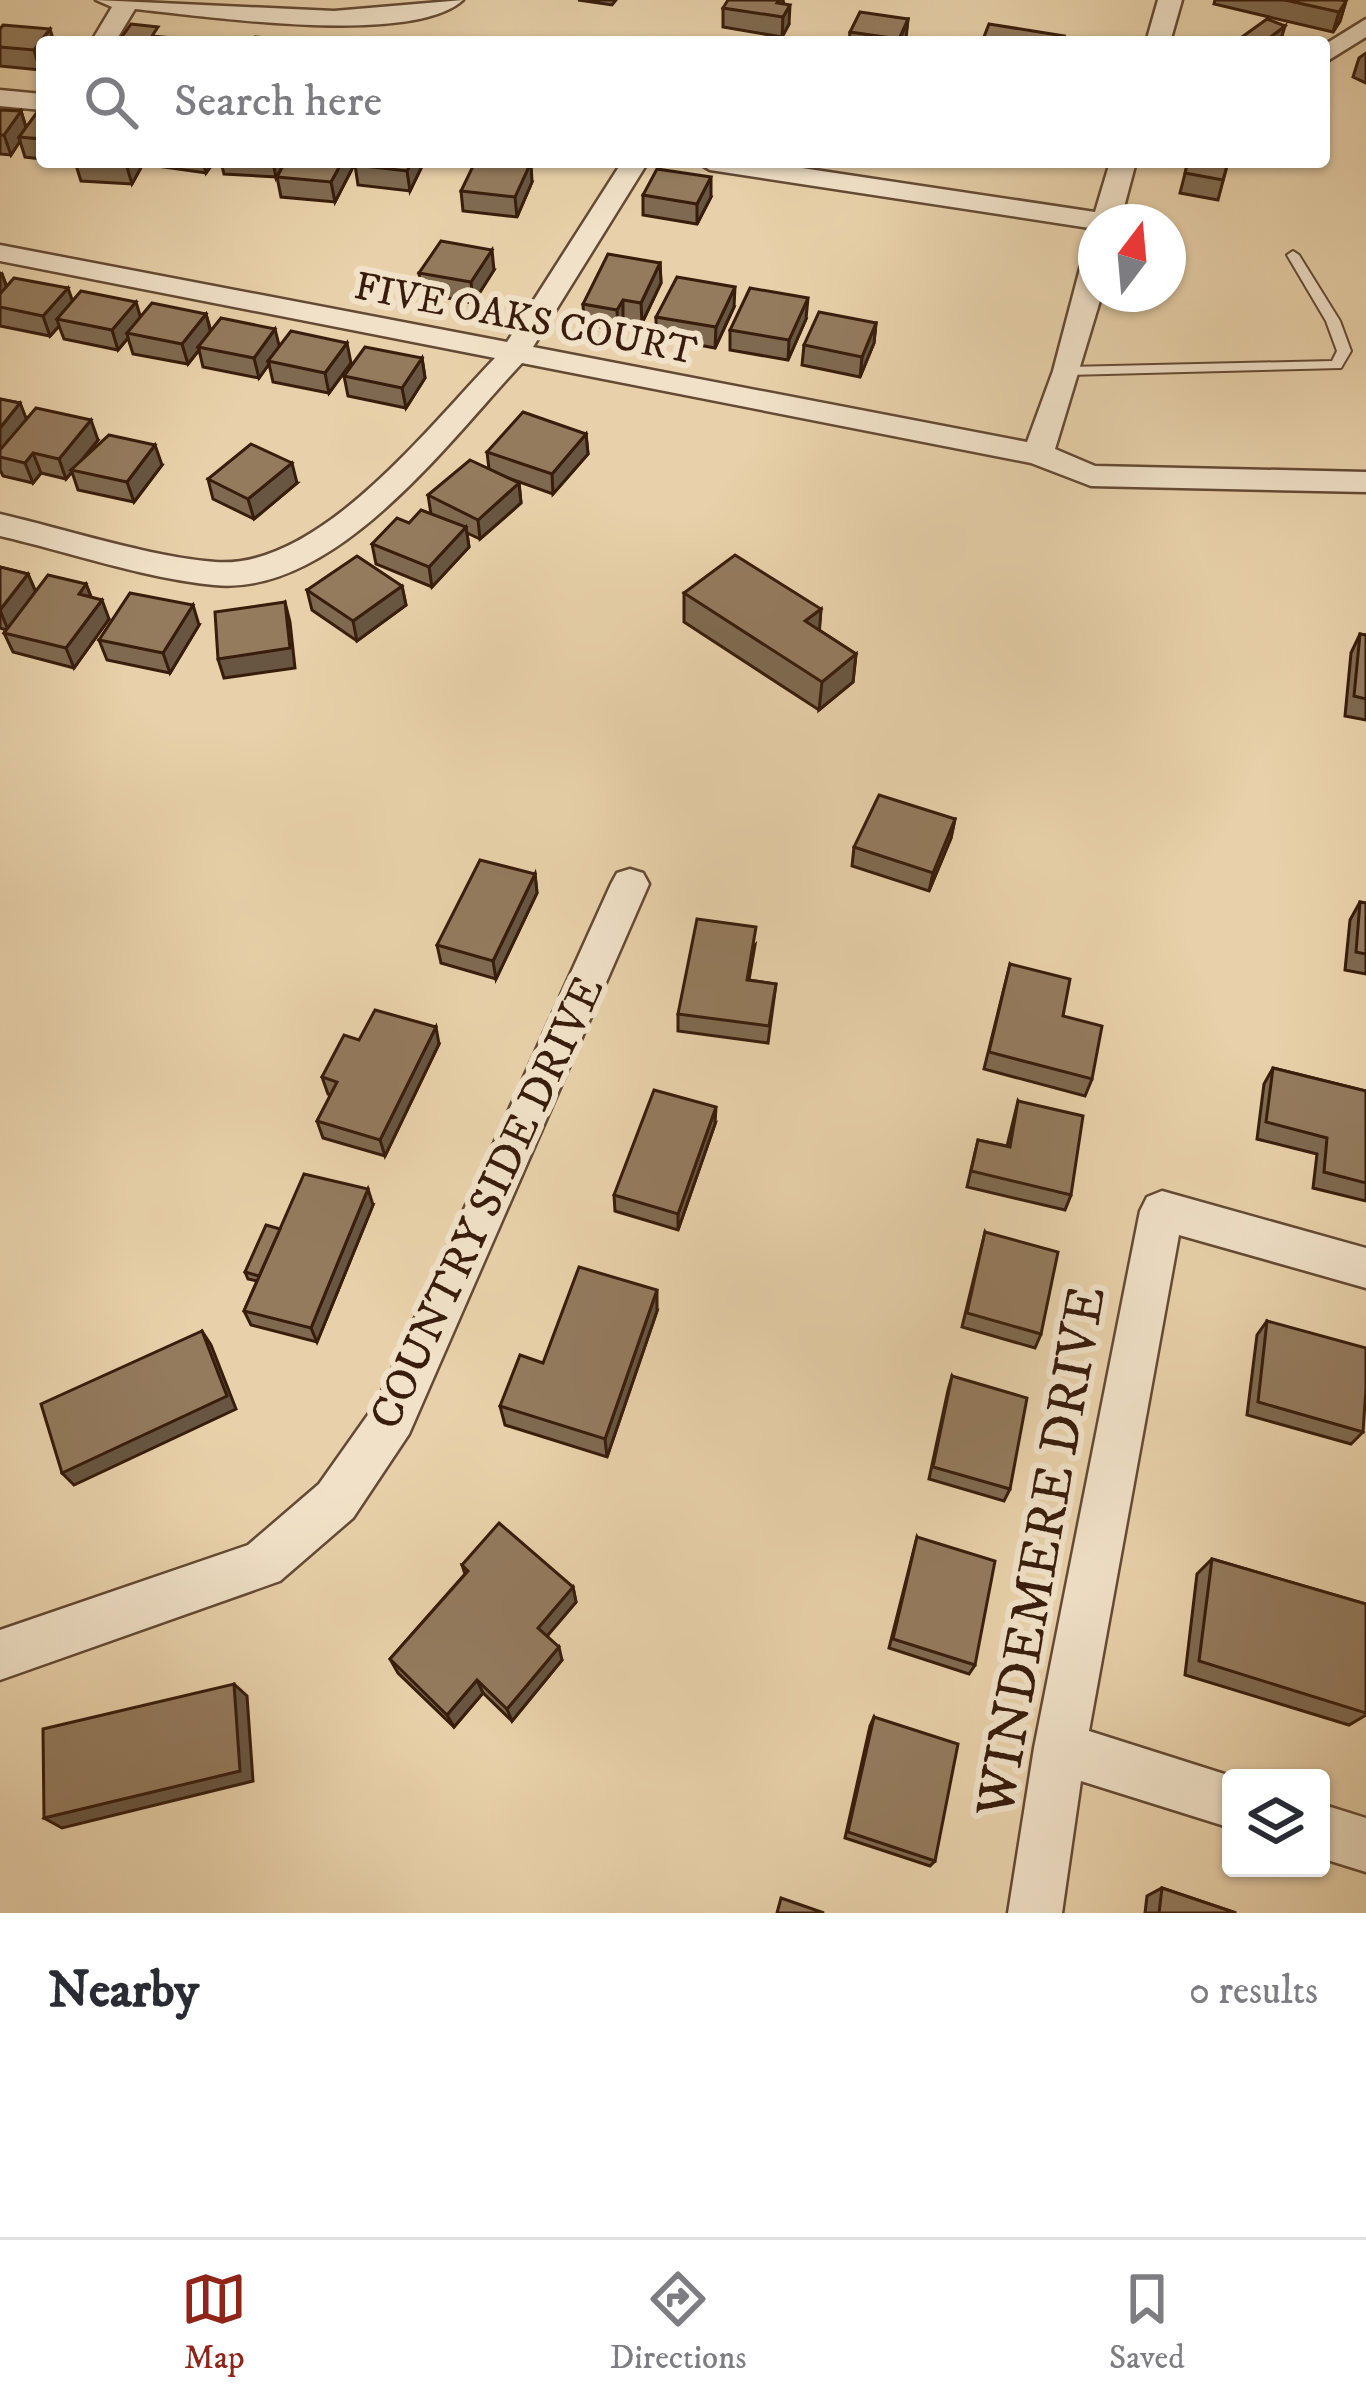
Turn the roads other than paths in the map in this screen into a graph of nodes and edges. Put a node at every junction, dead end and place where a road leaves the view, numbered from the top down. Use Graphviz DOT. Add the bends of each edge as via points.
graph roads {
  1 [pos="108,0"];
  2 [pos="452,0"];
  3 [pos="1170,0"];
  4 [pos="128,2"];
  5 [pos="1366,26"];
  6 [pos="107,36"];
  7 [pos="1160,36"];
  8 [pos="1330,52"];
  9 [pos="0,98"];
  10 [pos="36,101"];
  11 [pos="630,168"];
  12 [pos="750,168"];
  13 [pos="1121,168"];
  14 [pos="1111,204"];
  15 [pos="1078,218"];
  16 [pos="0,253"];
  17 [pos="1293,255"];
  18 [pos="1083,312"];
  19 [pos="513,356"];
  20 [pos="1068,371"];
  21 [pos="1038,454"];
  22 [pos="1366,482"];
  23 [pos="0,525"];
  24 [pos="630,884"];
  25 [pos="1366,1268"];
  26 [pos="0,1655"];
  27 [pos="1060,1748"];
  28 [pos="1222,1799"];
  29 [pos="1330,1834"];
  30 [pos="1366,1845"];
  31 [pos="1036,1913"];
  1 -- 4 [label="street"];
  2 -- 4 [label="street" via="359,18"];
  3 -- 7 [label="street"];
  4 -- 6 [label="street"];
  5 -- 8 [label="street"];
  9 -- 10 [label="street"];
  11 -- 19 [label="street"];
  12 -- 15 [label="street"];
  13 -- 14 [label="street"];
  16 -- 19 [label="street, FIVE OAKS COURT"];
  17 -- 20 [label="lane" via="1334,321 1345,351 1336,365"];
  18 -- 20 [label="street"];
  19 -- 21 [label="street, FIVE OAKS COURT"];
  19 -- 23 [label="street" via="370,505 292,562 217,574"];
  20 -- 21 [label="street"];
  21 -- 22 [label="street, FIVE OAKS COURT" via="1090,476"];
  24 -- 26 [label="street, COUNTRY SIDE DRIVE" via="393,1418 336,1501 263,1564"];
  25 -- 27 [label="street, WINDEMERE DRIVE" via="1162,1211"];
  27 -- 28 [label="street"];
  27 -- 31 [label="street, WINDEMERE DRIVE"];
  29 -- 30 [label="street"];
}
